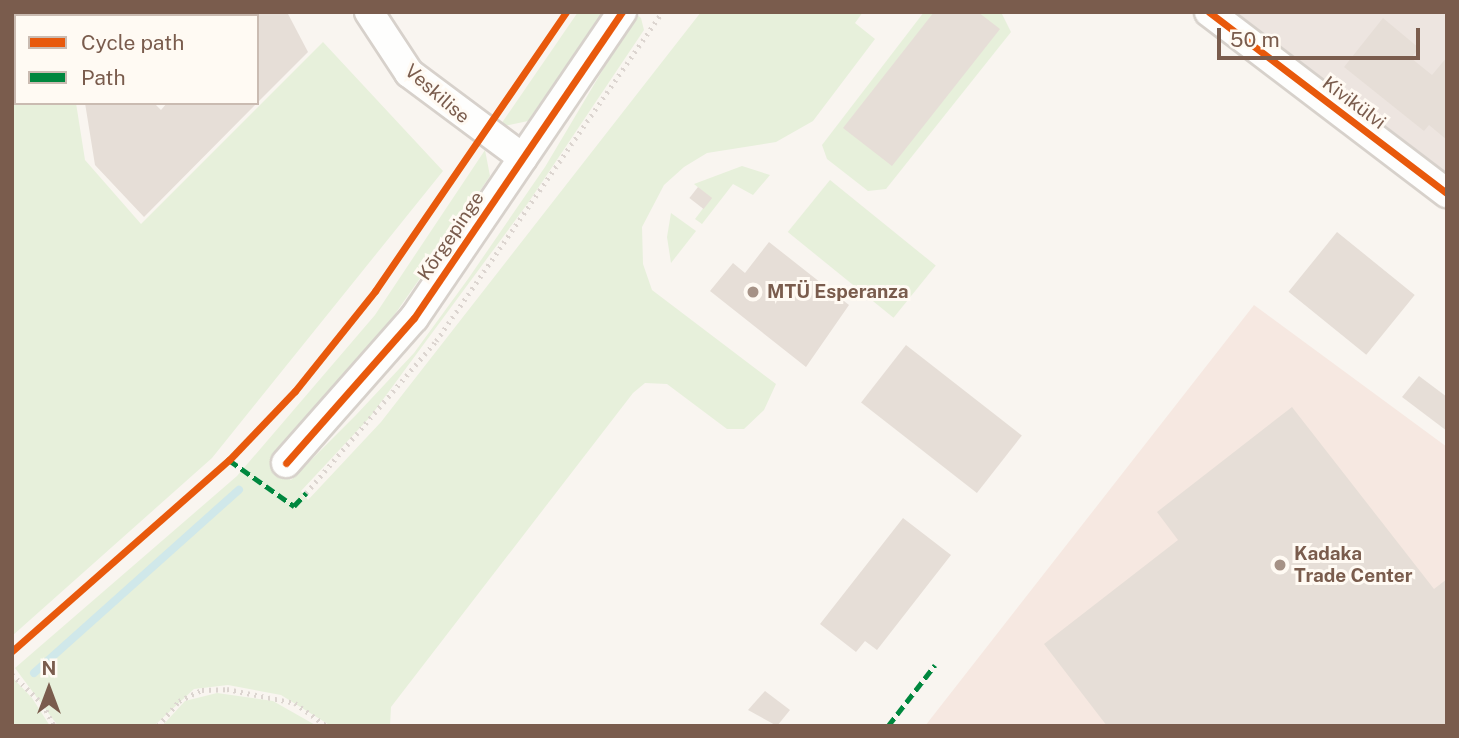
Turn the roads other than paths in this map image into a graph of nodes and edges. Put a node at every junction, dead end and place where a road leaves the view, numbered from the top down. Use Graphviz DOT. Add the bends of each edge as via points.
graph roads {
  1 [pos="369,12"];
  2 [pos="622,12"];
  3 [pos="1209,12"];
  4 [pos="523,158"];
  5 [pos="1447,193"];
  6 [pos="286,463"];
  1 -- 4 [label="street, Veskilise" via="409,73"];
  2 -- 4 [label="street, Kõrgepinge"];
  3 -- 5 [label="street, Kivikülvi"];
  4 -- 6 [label="street, Kõrgepinge" via="414,318"];
}
